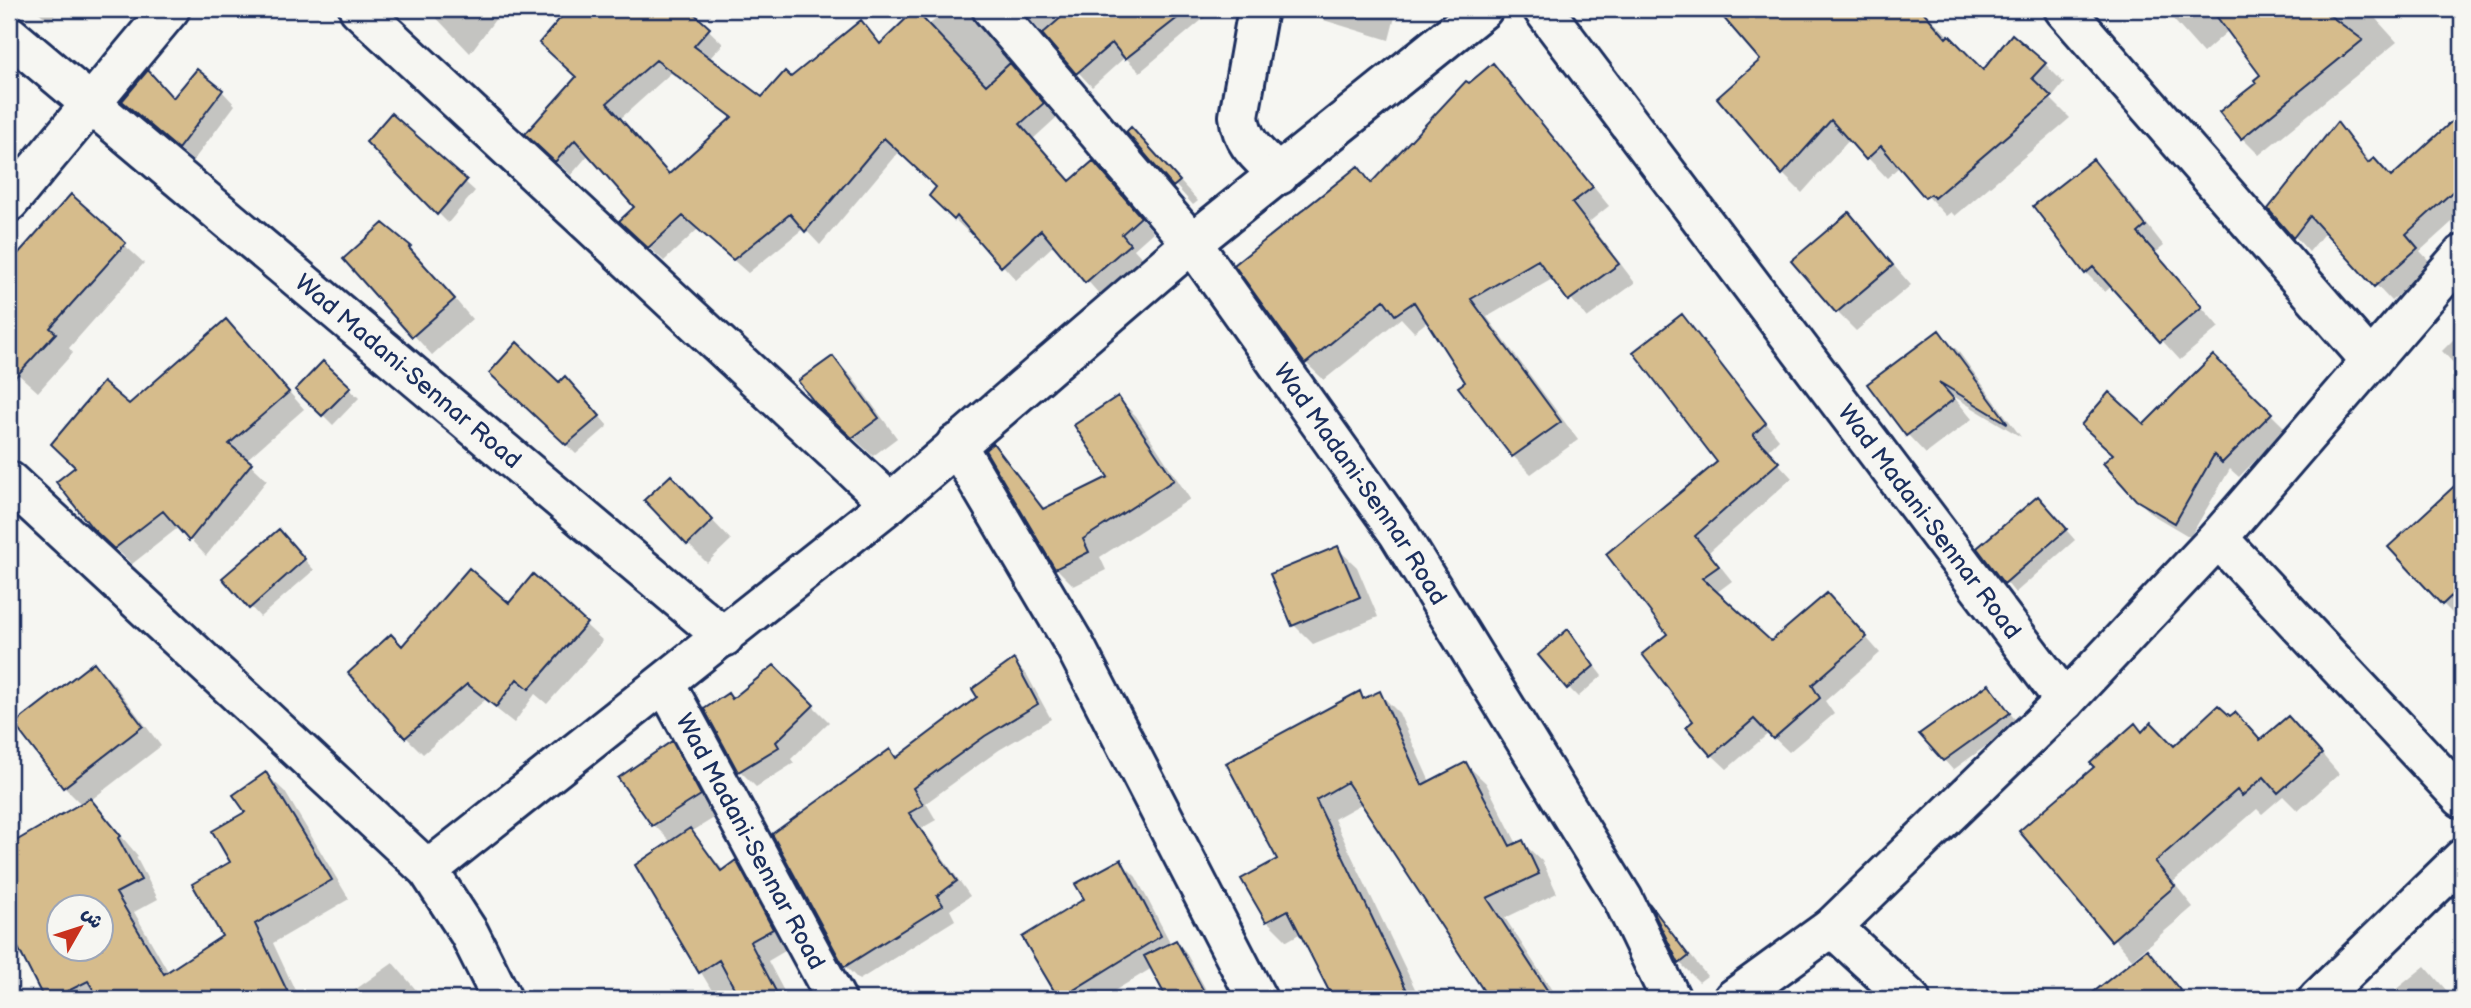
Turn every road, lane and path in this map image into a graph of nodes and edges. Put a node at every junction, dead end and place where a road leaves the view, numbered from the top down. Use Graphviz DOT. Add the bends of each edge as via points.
graph roads {
  1 [pos="170,9"];
  2 [pos="359,9"];
  3 [pos="992,9"];
  4 [pos="1258,9"];
  5 [pos="1483,9"];
  6 [pos="1543,9"];
  7 [pos="2064,9"];
  8 [pos="9,35"];
  9 [pos="91,104"];
  10 [pos="1279,175"];
  11 [pos="9,202"];
  12 [pos="1192,243"];
  13 [pos="2462,255"];
  14 [pos="2371,361"];
  15 [pos="956,444"];
  16 [pos="9,481"];
  17 [pos="890,503"];
  18 [pos="2218,538"];
  19 [pos="724,637"];
  20 [pos="665,683"];
  21 [pos="2065,701"];
  22 [pos="2462,798"];
  23 [pos="2462,859"];
  24 [pos="428,870"];
  25 [pos="1832,927"];
  26 [pos="496,997"];
  27 [pos="836,999"];
  28 [pos="1257,999"];
  29 [pos="1671,999"];
  30 [pos="1733,999"];
  31 [pos="1910,999"];
  32 [pos="2318,999"];
  1 -- 9 [label="street"];
  2 -- 17 [label="street"];
  3 -- 12 [label="street, Wad Madani-Sennar Road"];
  4 -- 10 [label="street" via="1240,130 1245,143"];
  5 -- 10 [label="street"];
  6 -- 21 [label="street, Wad Madani-Sennar Road"];
  7 -- 14 [label="street"];
  8 -- 9 [label="street, Wad Madani-Sennar Road"];
  9 -- 11 [label="street"];
  9 -- 19 [label="street, Wad Madani-Sennar Road"];
  10 -- 12 [label="street"];
  12 -- 15 [label="street"];
  12 -- 29 [label="street, Wad Madani-Sennar Road" via="1399,534 1623,899"];
  13 -- 14 [label="street"];
  14 -- 18 [label="street"];
  15 -- 17 [label="street"];
  15 -- 28 [label="street" via="1074,644"];
  16 -- 24 [label="street"];
  17 -- 19 [label="street"];
  18 -- 21 [label="street"];
  18 -- 22 [label="street"];
  19 -- 20 [label="street"];
  20 -- 24 [label="street"];
  20 -- 27 [label="street, Wad Madani-Sennar Road"];
  21 -- 25 [label="street"];
  23 -- 32 [label="street"];
  24 -- 26 [label="street" via="469,933"];
  25 -- 30 [label="street"];
  25 -- 31 [label="street"];
}
